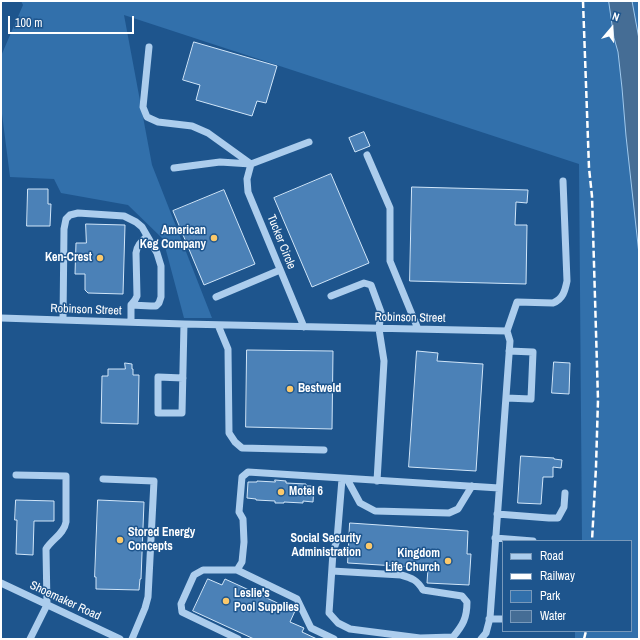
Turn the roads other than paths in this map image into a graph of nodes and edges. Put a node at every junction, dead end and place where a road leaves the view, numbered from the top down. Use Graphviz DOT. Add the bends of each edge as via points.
graph roads {
  1 [pos="148,47"];
  2 [pos="309,142"];
  3 [pos="367,155"];
  4 [pos="251,164"];
  5 [pos="174,168"];
  6 [pos="563,181"];
  7 [pos="147,236"];
  8 [pos="280,270"];
  9 [pos="331,296"];
  10 [pos="216,297"];
  11 [pos="132,306"];
  12 [pos="1,318"];
  13 [pos="63,320"];
  14 [pos="131,322"];
  15 [pos="184,324"];
  16 [pos="218,324"];
  17 [pos="304,327"];
  18 [pos="379,329"];
  19 [pos="418,329"];
  20 [pos="507,331"];
  21 [pos="509,351"];
  22 [pos="183,378"];
  23 [pos="506,398"];
  24 [pos="324,450"];
  25 [pos="16,475"];
  26 [pos="103,479"];
  27 [pos="345,479"];
  28 [pos="377,481"];
  29 [pos="472,486"];
  30 [pos="499,488"];
  31 [pos="565,493"];
  32 [pos="497,514"];
  33 [pos="496,538"];
  34 [pos="521,540"];
  35 [pos="237,570"];
  36 [pos="332,571"];
  37 [pos="1,583"];
  38 [pos="47,605"];
  39 [pos="489,619"];
  40 [pos="502,619"];
  41 [pos="30,639"];
  42 [pos="120,639"];
  43 [pos="132,639"];
  44 [pos="238,639"];
  45 [pos="334,639"];
  46 [pos="420,639"];
  47 [pos="481,639"];
  1 -- 4 [label="street" via="143,106 148,117 158,122 192,126 208,133"];
  2 -- 4 [label="street"];
  3 -- 19 [label="street" via="390,208 390,261"];
  4 -- 5 [label="street" via="220,162"];
  4 -- 8 [label="street, Tucker Circle" via="247,179 248,192"];
  6 -- 20 [label="street" via="566,289 562,296 553,302 517,302"];
  7 -- 11 [label="street" via="137,248 137,296"];
  7 -- 11 [label="street" via="157,253 160,266 161,297 156,306"];
  7 -- 13 [label="street" via="142,227 124,216 78,213 66,218"];
  8 -- 10 [label="street"];
  8 -- 17 [label="street, Tucker Circle"];
  9 -- 18 [label="street" via="364,283 370,285 381,312"];
  11 -- 14 [label="street"];
  12 -- 13 [label="street, Robinson Street"];
  13 -- 14 [label="street, Robinson Street"];
  14 -- 15 [label="street, Robinson Street"];
  15 -- 16 [label="street, Robinson Street"];
  15 -- 22 [label="street"];
  16 -- 17 [label="street, Robinson Street"];
  16 -- 24 [label="street" via="228,349 229,433 235,442 242,448"];
  17 -- 18 [label="street, Robinson Street"];
  18 -- 19 [label="street, Robinson Street"];
  18 -- 28 [label="street" via="384,361"];
  19 -- 20 [label="street, Robinson Street"];
  20 -- 21 [label="street"];
  21 -- 23 [label="street"];
  21 -- 23 [label="street" via="533,352 531,399"];
  22 -- 22 [label="street" via="182,413 158,413 158,377"];
  23 -- 30 [label="street"];
  25 -- 38 [label="street" via="66,476 65,527 46,549"];
  26 -- 43 [label="street" via="154,481 148,597"];
  27 -- 28 [label="street"];
  27 -- 29 [label="street" via="360,502 375,511 449,513 458,509"];
  27 -- 35 [label="street" via="248,472 242,477 239,512 243,519 244,542 242,562"];
  27 -- 36 [label="street"];
  28 -- 29 [label="street"];
  29 -- 30 [label="street"];
  30 -- 32 [label="street"];
  31 -- 32 [label="street" via="564,507 558,518"];
  32 -- 33 [label="street"];
  33 -- 34 [label="street"];
  33 -- 39 [label="street"];
  35 -- 44 [label="street" via="203,570 194,575 181,604 182,612"];
  35 -- 45 [label="street" via="297,599 310,628"];
  36 -- 46 [label="street" via="329,613 338,622 350,629"];
  36 -- 46 [label="street" via="401,575 412,578 423,590 462,596 467,602 467,612 462,626 453,637"];
  37 -- 38 [label="street, Shoemaker Road"];
  38 -- 41 [label="street"];
  38 -- 42 [label="street, Shoemaker Road"];
  39 -- 40 [label="street"];
  39 -- 47 [label="street" via="486,633"];
}
